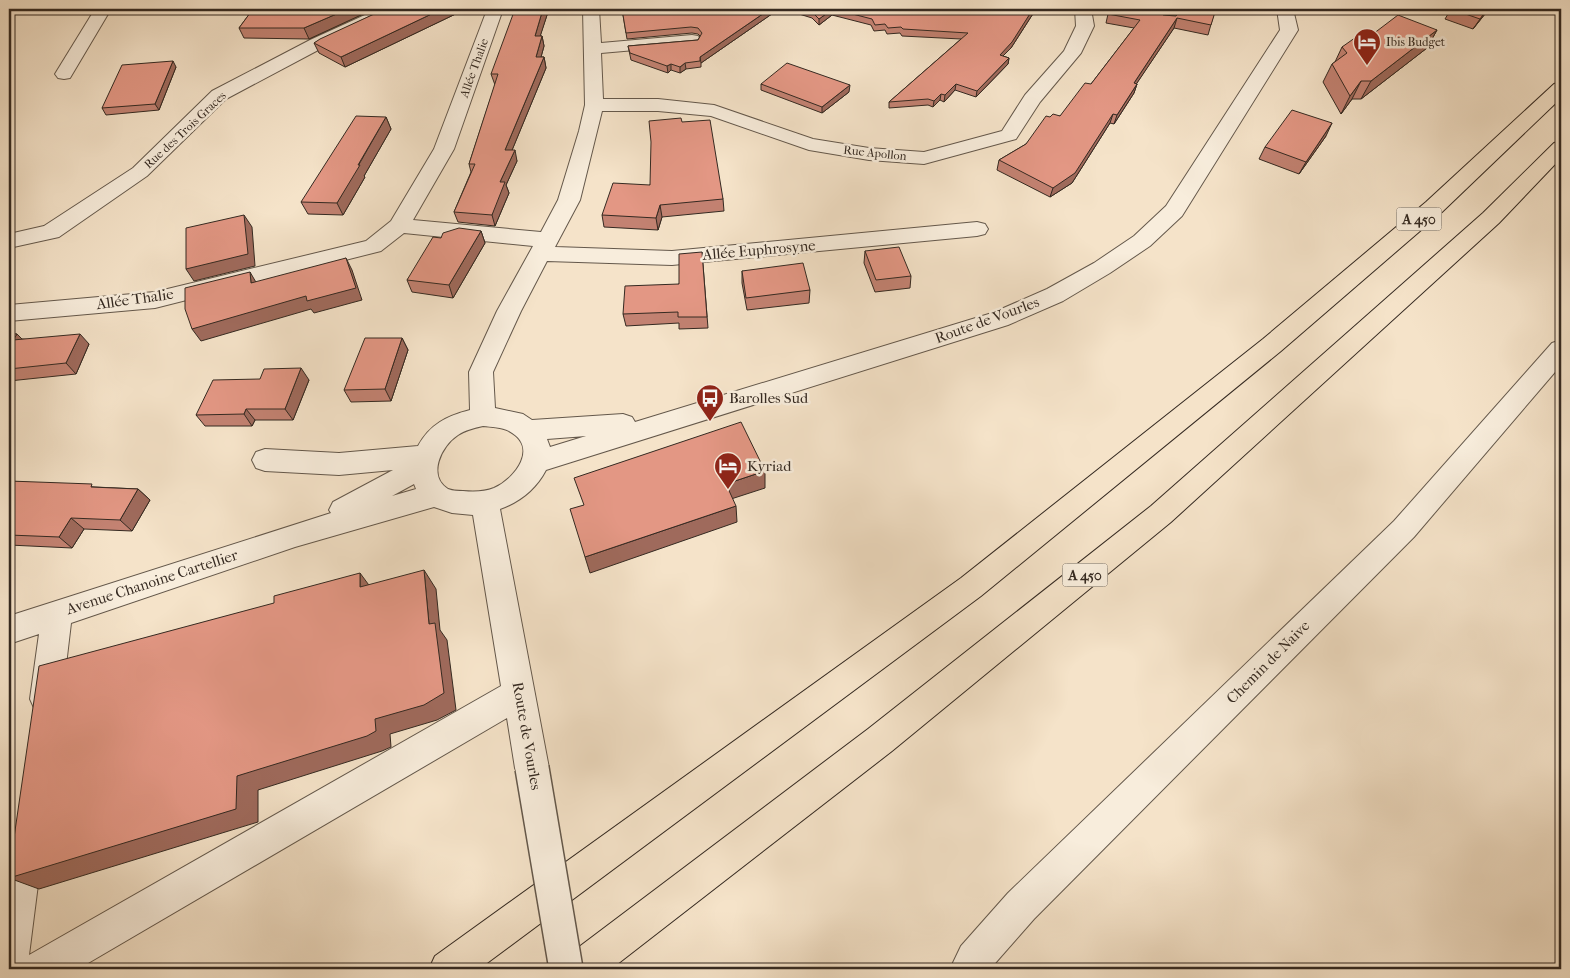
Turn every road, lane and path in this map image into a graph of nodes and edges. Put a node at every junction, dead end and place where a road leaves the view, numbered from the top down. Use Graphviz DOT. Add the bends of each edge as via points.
graph roads {
  1 [pos="103,9"];
  2 [pos="391,9"];
  3 [pos="591,9"];
  4 [pos="1083,9"];
  5 [pos="1285,9"];
  6 [pos="493,15"];
  7 [pos="692,40"];
  8 [pos="591,49"];
  9 [pos="64,74"];
  10 [pos="1561,88"];
  11 [pos="594,105"];
  12 [pos="1561,147"];
  13 [pos="399,226"];
  14 [pos="976,230"];
  15 [pos="9,241"];
  16 [pos="544,247"];
  17 [pos="9,313"];
  18 [pos="1561,349"];
  19 [pos="483,416"];
  20 [pos="668,422"];
  21 [pos="530,430"];
  22 [pos="265,460"];
  23 [pos="424,461"];
  24 [pos="537,462"];
  25 [pos="437,495"];
  26 [pos="485,503"];
  27 [pos="296,536"];
  28 [pos="57,613"];
  29 [pos="9,630"];
  30 [pos="519,693"];
  31 [pos="41,730"];
  32 [pos="29,818"];
  33 [pos="9,965"];
  34 [pos="42,969"];
  35 [pos="448,969"];
  36 [pos="566,969"];
  37 [pos="580,969"];
  38 [pos="969,969"];
  1 -- 9 [label="street"];
  2 -- 15 [label="street, Rue des Trois Graces" via="219,95 140,172 51,232"];
  3 -- 8 [label="street"];
  4 -- 11 [label="street, Rue Apollon" via="1085,26 1072,53 1032,98 1009,135 924,158 869,154 809,144 714,111 658,105"];
  5 -- 20 [label="street, Route de Vourles" via="1289,30 1174,211 1142,241 1102,268 1055,295 1000,319"];
  6 -- 13 [label="street, Allée Thalie" via="444,149"];
  7 -- 8 [label="street"];
  8 -- 11 [label="street"];
  10 -- 35 [label="highway, A 450" via="1434,206 1272,345 971,587"];
  11 -- 16 [label="street" via="569,200"];
  12 -- 37 [label="highway, A 450" via="1491,218 1161,514 880,740"];
  13 -- 16 [label="street"];
  13 -- 17 [label="street, Allée Thalie" via="373,246 155,300"];
  14 -- 16 [label="street, Allée Euphrosyne" via="672,258"];
  16 -- 19 [label="street" via="508,311 481,372"];
  18 -- 38 [label="street, Chemin de Naive" via="1404,529 1021,906 974,959"];
  19 -- 21 [label="street" via="501,416 518,421"];
  19 -- 23 [label="street" via="464,420 447,429 434,441"];
  20 -- 21 [label="street, Route de Vourles"];
  20 -- 24 [label="street, Route de Vourles"];
  21 -- 24 [label="street" via="536,439"];
  22 -- 23 [label="street" via="339,464"];
  23 -- 25 [label="street" via="424,477"];
  23 -- 27 [label="street, Avenue Chanoine Cartellier"];
  24 -- 26 [label="street" via="518,488"];
  25 -- 26 [label="street" via="450,502"];
  25 -- 27 [label="street, Avenue Chanoine Cartellier"];
  26 -- 30 [label="street, Route de Vourles"];
  27 -- 28 [label="street, Avenue Chanoine Cartellier"];
  28 -- 29 [label="street, Avenue Chanoine Cartellier"];
  28 -- 31 [label="street"];
  30 -- 34 [label="street"];
  30 -- 36 [label="street, Route de Vourles, bridge"];
  32 -- 33 [label="street"];
}
